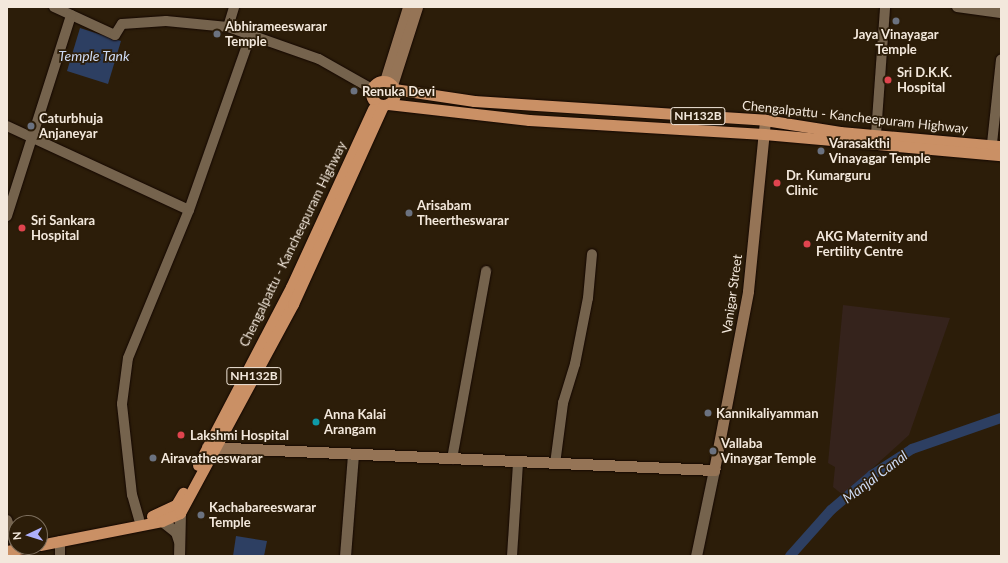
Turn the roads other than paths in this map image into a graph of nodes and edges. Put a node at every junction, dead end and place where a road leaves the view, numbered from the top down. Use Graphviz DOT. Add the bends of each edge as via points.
graph roads {
  1 [pos="54,7"];
  2 [pos="234,7"];
  3 [pos="408,7"];
  4 [pos="417,7"];
  5 [pos="885,7"];
  6 [pos="957,7"];
  7 [pos="1001,13"];
  8 [pos="71,15"];
  9 [pos="228,27"];
  10 [pos="251,34"];
  11 [pos="1001,60"];
  12 [pos="391,85"];
  13 [pos="372,89"];
  14 [pos="383,105"];
  15 [pos="765,120"];
  16 [pos="7,126"];
  17 [pos="764,134"];
  18 [pos="876,134"];
  19 [pos="32,137"];
  20 [pos="996,150"];
  21 [pos="189,210"];
  22 [pos="7,216"];
  23 [pos="592,254"];
  24 [pos="486,271"];
  25 [pos="211,448"];
  26 [pos="353,454"];
  27 [pos="452,459"];
  28 [pos="518,462"];
  29 [pos="555,464"];
  30 [pos="714,470"];
  31 [pos="178,509"];
  32 [pos="139,519"];
  33 [pos="162,521"];
  34 [pos="48,536"];
  35 [pos="60,541"];
  36 [pos="48,543"];
  37 [pos="180,544"];
  38 [pos="60,556"];
  39 [pos="179,556"];
  40 [pos="345,556"];
  41 [pos="512,556"];
  42 [pos="696,556"];
  1 -- 8 [label="street"];
  2 -- 9 [label="street"];
  3 -- 12 [label="main road"];
  4 -- 12 [label="main road"];
  5 -- 18 [label="street"];
  6 -- 7 [label="street"];
  8 -- 9 [label="street" via="115,35 122,24 166,21"];
  8 -- 19 [label="street"];
  9 -- 10 [label="street"];
  10 -- 13 [label="street" via="319,59"];
  10 -- 21 [label="street"];
  11 -- 20 [label="street"];
  12 -- 13 [label="highway" via="377,82"];
  12 -- 14 [label="highway, Chengalpattu - Kancheepuram Highway" via="395,96"];
  12 -- 15 [label="highway, Chengalpattu - Kancheepuram Highway / NH132B" via="474,101"];
  13 -- 14 [label="highway"];
  14 -- 17 [label="highway" via="529,120"];
  14 -- 25 [label="highway, Chengalpattu - Kancheepuram Highway / NH132B"];
  15 -- 17 [label="main road, Vanigar Street"];
  15 -- 18 [label="highway, Chengalpattu - Kancheepuram Highway / NH132B"];
  16 -- 19 [label="street"];
  17 -- 20 [label="highway"];
  17 -- 30 [label="main road, Vanigar Street" via="748,291"];
  18 -- 20 [label="highway, Chengalpattu - Kancheepuram Highway / NH132B"];
  19 -- 21 [label="street"];
  19 -- 22 [label="street"];
  21 -- 32 [label="street" via="128,358 121,388 126,450"];
  23 -- 29 [label="street" via="588,298 575,364 563,403"];
  24 -- 27 [label="street"];
  25 -- 26 [label="main road"];
  25 -- 31 [label="highway, NH132B"];
  26 -- 27 [label="main road"];
  26 -- 40 [label="street"];
  27 -- 28 [label="main road"];
  28 -- 29 [label="main road"];
  28 -- 41 [label="street"];
  29 -- 30 [label="main road"];
  30 -- 42 [label="street"];
  31 -- 32 [label="highway"];
  31 -- 33 [label="highway"];
  31 -- 37 [label="street"];
  32 -- 34 [label="highway"];
  33 -- 35 [label="highway"];
  33 -- 37 [label="street" via="176,532"];
  35 -- 36 [label="highway"];
  35 -- 38 [label="street"];
  37 -- 39 [label="street"];
}
